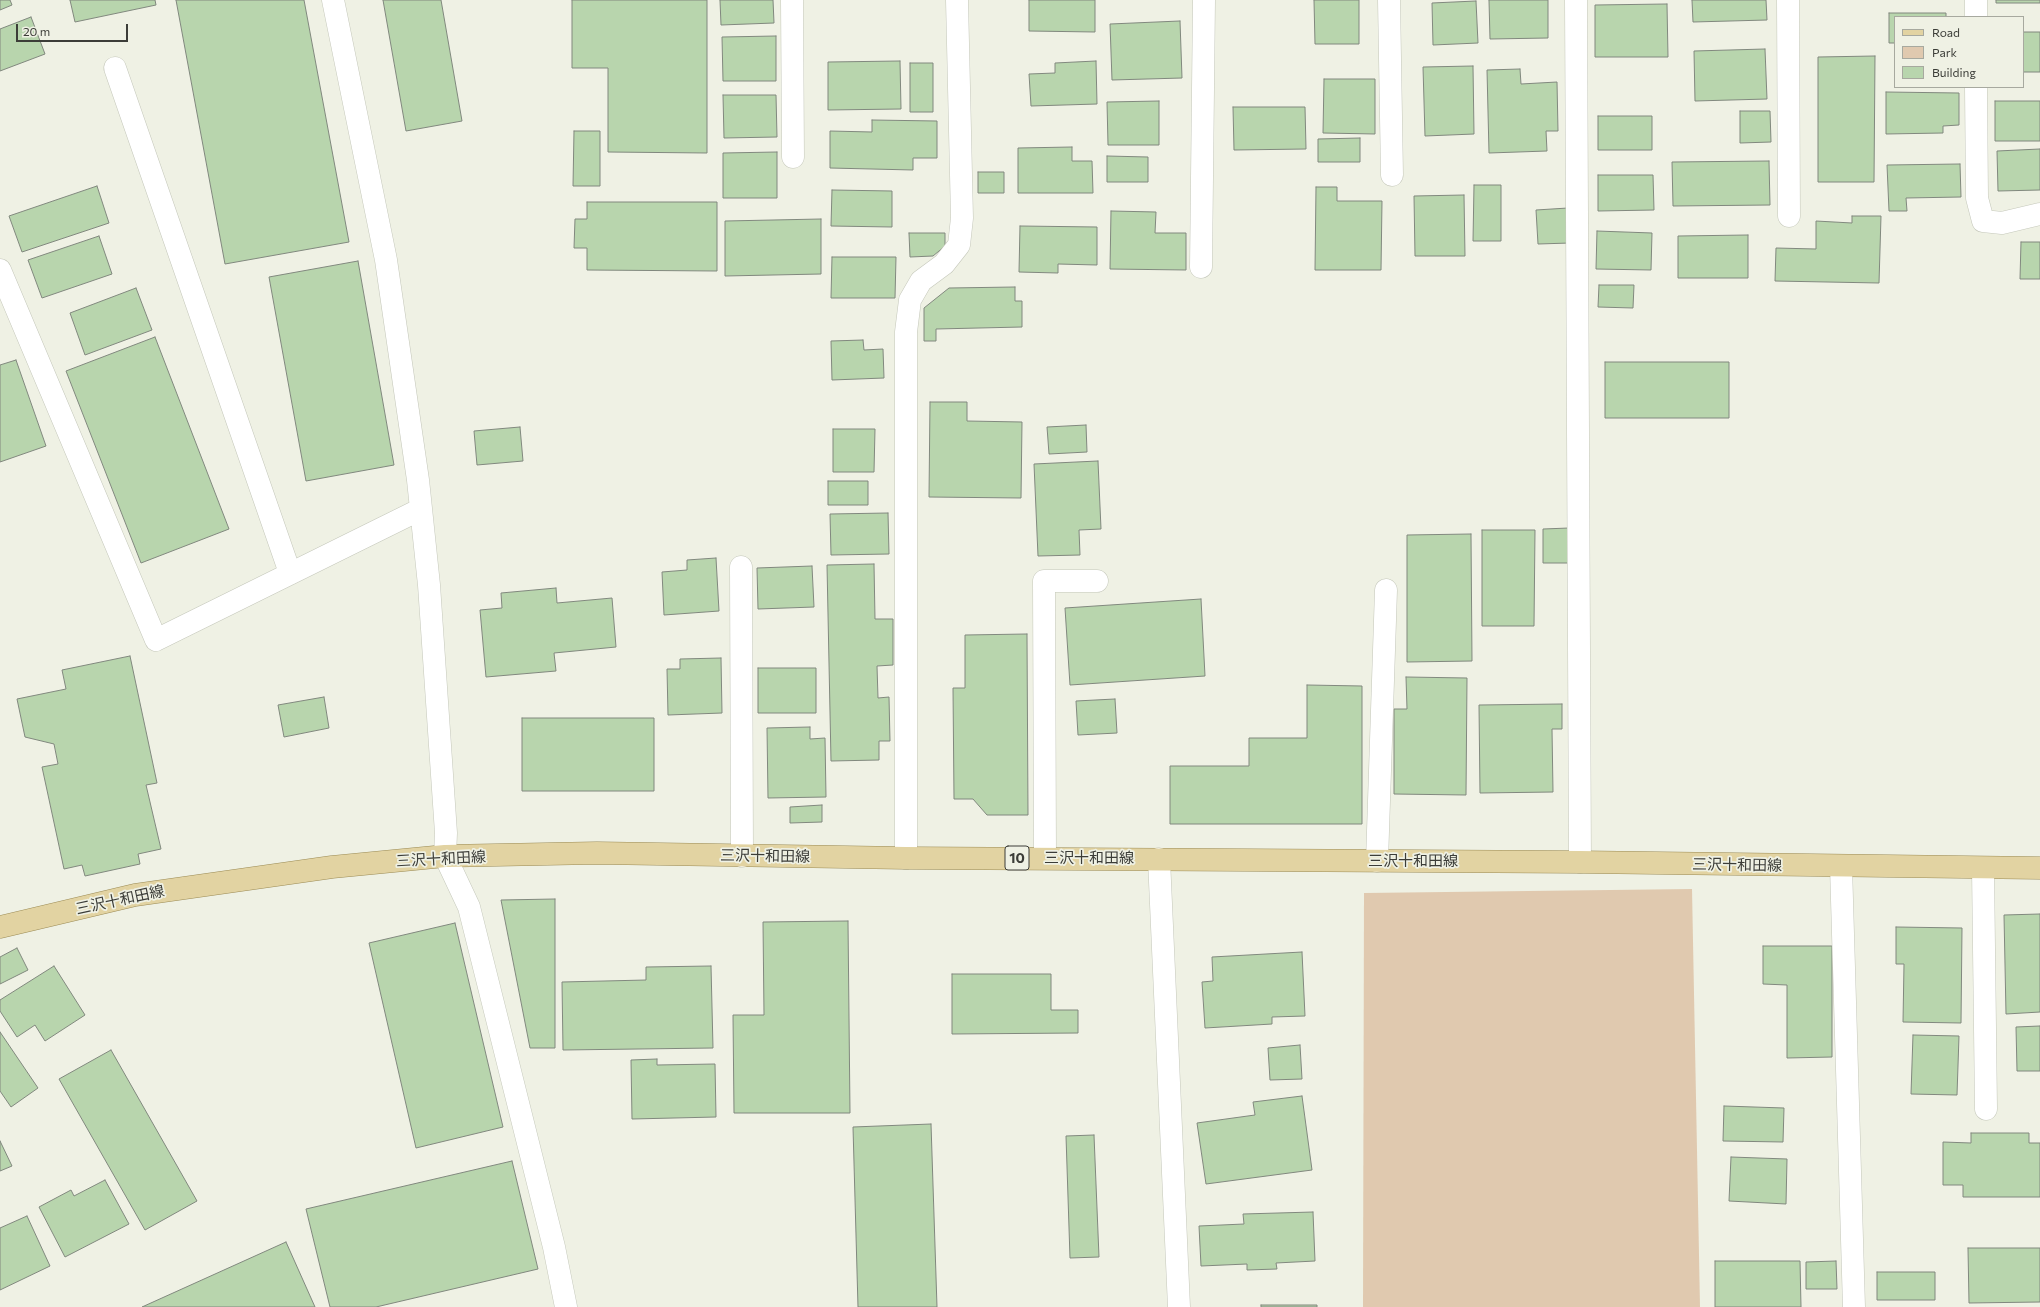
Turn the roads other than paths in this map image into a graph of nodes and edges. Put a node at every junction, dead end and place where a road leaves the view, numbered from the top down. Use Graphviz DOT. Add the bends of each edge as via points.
graph roads {
  1 [pos="334,0"];
  2 [pos="792,0"];
  3 [pos="957,0"];
  4 [pos="1204,0"];
  5 [pos="1389,0"];
  6 [pos="1576,0"];
  7 [pos="1788,0"];
  8 [pos="1976,0"];
  9 [pos="1976,16"];
  10 [pos="115,68"];
  11 [pos="1976,88"];
  12 [pos="793,156"];
  13 [pos="1392,175"];
  14 [pos="2040,214"];
  15 [pos="1789,216"];
  16 [pos="1202,267"];
  17 [pos="0,270"];
  18 [pos="8,312"];
  19 [pos="421,509"];
  20 [pos="741,567"];
  21 [pos="290,574"];
  22 [pos="1097,581"];
  23 [pos="1386,590"];
  24 [pos="445,856"];
  25 [pos="742,856"];
  26 [pos="906,858"];
  27 [pos="1045,858"];
  28 [pos="1159,859"];
  29 [pos="1377,861"];
  30 [pos="1580,862"];
  31 [pos="1841,866"];
  32 [pos="1983,868"];
  33 [pos="2040,868"];
  34 [pos="0,927"];
  35 [pos="1986,1109"];
  36 [pos="566,1307"];
  37 [pos="1179,1307"];
  38 [pos="1854,1307"];
  1 -- 19 [label="street" via="386,260 404,373"];
  2 -- 12 [label="street"];
  3 -- 26 [label="street" via="962,218 959,245 944,264 921,281 910,300 906,332"];
  4 -- 16 [label="street"];
  5 -- 13 [label="street"];
  6 -- 30 [label="street"];
  7 -- 15 [label="street"];
  8 -- 9 [label="street"];
  10 -- 21 [label="street"];
  11 -- 14 [label="street" via="1977,198 1983,221 2002,223"];
  17 -- 18 [label="street"];
  18 -- 21 [label="street" via="156,640"];
  19 -- 21 [label="street"];
  19 -- 24 [label="street" via="446,832"];
  20 -- 25 [label="street"];
  22 -- 27 [label="street" via="1044,581"];
  23 -- 29 [label="street"];
  24 -- 25 [label="main road, 三沢十和田線 / 10" via="596,853"];
  24 -- 34 [label="main road, 三沢十和田線 / 10" via="332,867 134,895"];
  24 -- 36 [label="street" via="469,906 554,1247"];
  25 -- 26 [label="main road, 三沢十和田線 / 10"];
  26 -- 27 [label="main road, 三沢十和田線 / 10"];
  27 -- 28 [label="main road, 三沢十和田線 / 10"];
  28 -- 29 [label="main road, 三沢十和田線 / 10"];
  28 -- 37 [label="street"];
  29 -- 30 [label="main road, 三沢十和田線 / 10"];
  30 -- 31 [label="main road, 三沢十和田線 / 10"];
  31 -- 32 [label="main road, 三沢十和田線 / 10"];
  31 -- 38 [label="street"];
  32 -- 33 [label="main road, 三沢十和田線 / 10"];
  32 -- 35 [label="street"];
}
